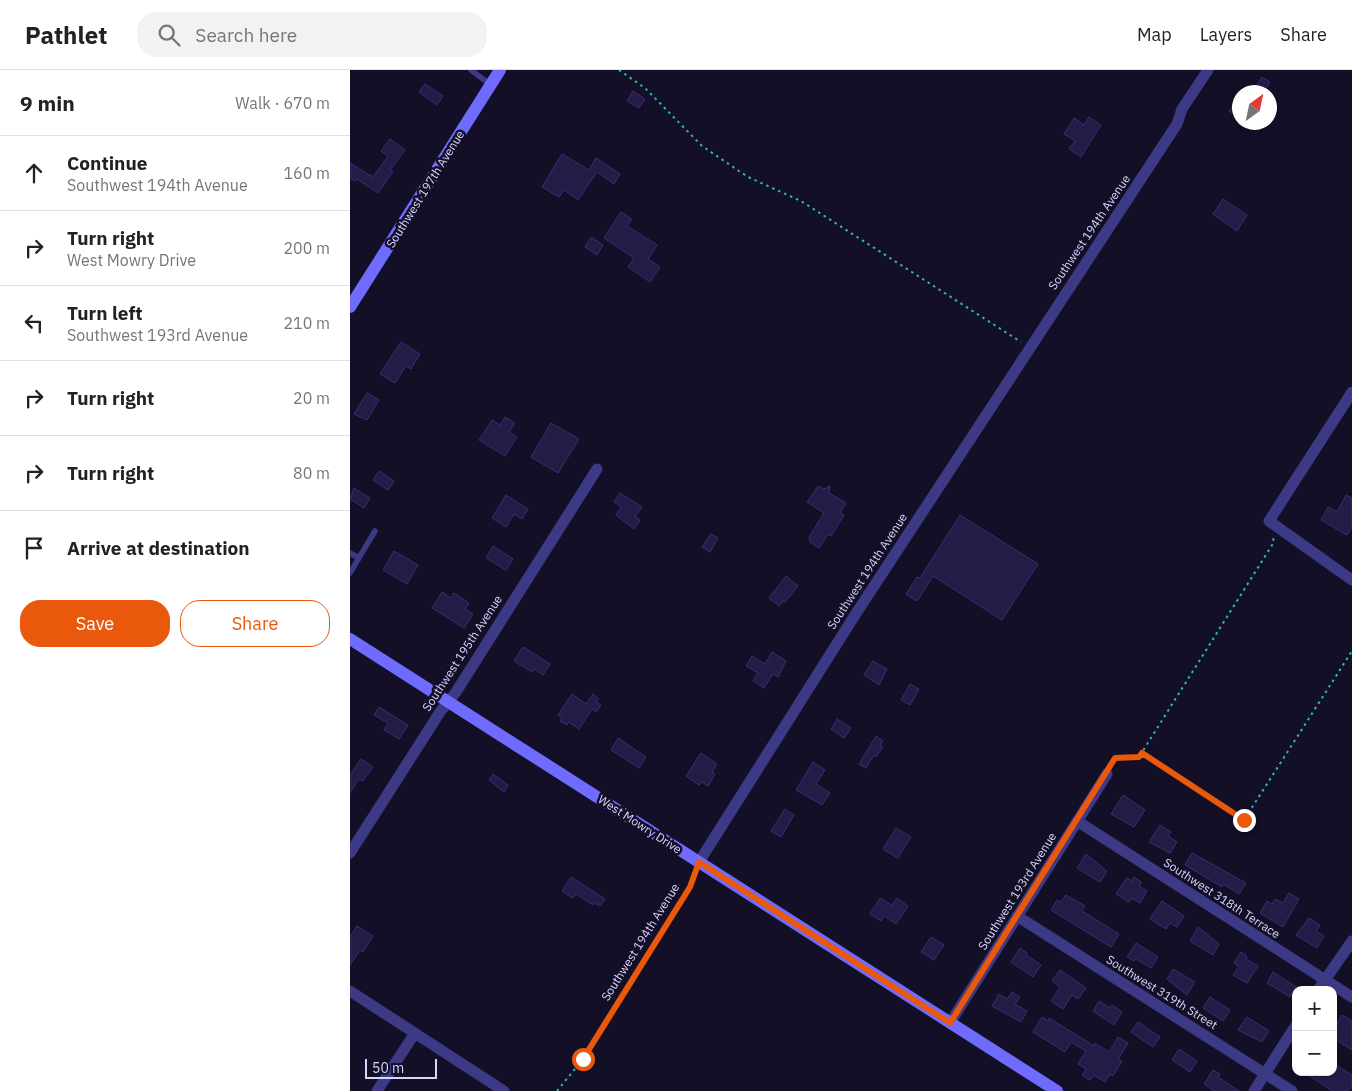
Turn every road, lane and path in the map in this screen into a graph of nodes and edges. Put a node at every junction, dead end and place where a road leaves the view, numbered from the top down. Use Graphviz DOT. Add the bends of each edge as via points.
graph roads {
  1 [pos="471,70"];
  2 [pos="500,70"];
  3 [pos="619,70"];
  4 [pos="1208,70"];
  5 [pos="491,85"];
  6 [pos="354,292"];
  7 [pos="350,307"];
  8 [pos="1029,347"];
  9 [pos="1352,392"];
  10 [pos="597,469"];
  11 [pos="1268,522"];
  12 [pos="375,531"];
  13 [pos="350,553"];
  14 [pos="359,558"];
  15 [pos="350,573"];
  16 [pos="1352,580"];
  17 [pos="350,639"];
  18 [pos="1352,651"];
  19 [pos="448,701"];
  20 [pos="1142,753"];
  21 [pos="1107,774"];
  22 [pos="1076,821"];
  23 [pos="350,853"];
  24 [pos="699,862"];
  25 [pos="1017,916"];
  26 [pos="1352,941"];
  27 [pos="1322,985"];
  28 [pos="350,991"];
  29 [pos="1352,997"];
  30 [pos="950,1023"];
  31 [pos="1292,1031"];
  32 [pos="415,1033"];
  33 [pos="1264,1074"];
  34 [pos="378,1091"];
  35 [pos="504,1091"];
  36 [pos="557,1091"];
  37 [pos="1057,1091"];
  38 [pos="1254,1091"];
  39 [pos="1292,1091"];
  1 -- 5 [label="lane"];
  2 -- 5 [label="street, Southwest 197th Avenue"];
  3 -- 8 [label="path" via="646,88 702,146 748,177 801,201"];
  4 -- 8 [label="street, Southwest 194th Avenue" via="1182,109 1177,124"];
  5 -- 6 [label="street, Southwest 197th Avenue"];
  6 -- 7 [label="street, Southwest 197th Avenue"];
  8 -- 24 [label="street, Southwest 194th Avenue"];
  9 -- 11 [label="street"];
  10 -- 19 [label="street, Southwest 195th Avenue"];
  11 -- 16 [label="street"];
  11 -- 20 [label="path" via="1274,542"];
  12 -- 14 [label="lane"];
  13 -- 14 [label="lane"];
  14 -- 15 [label="lane"];
  17 -- 19 [label="street, West Mowry Drive"];
  18 -- 20 [label="path" via="1244,820"];
  19 -- 23 [label="street, Southwest 195th Avenue"];
  19 -- 24 [label="street, West Mowry Drive"];
  20 -- 21 [label="path" via="1139,757 1115,758"];
  21 -- 22 [label="street, Southwest 193rd Avenue"];
  22 -- 25 [label="street, Southwest 193rd Avenue"];
  22 -- 27 [label="street, Southwest 318th Terrace"];
  24 -- 30 [label="street, West Mowry Drive"];
  24 -- 36 [label="path, Southwest 194th Avenue" via="685,895 583,1059"];
  25 -- 30 [label="street, Southwest 193rd Avenue"];
  25 -- 33 [label="street, Southwest 319th Street"];
  26 -- 27 [label="street"];
  27 -- 29 [label="street, Southwest 318th Terrace"];
  28 -- 32 [label="street"];
  30 -- 37 [label="street, West Mowry Drive"];
  31 -- 33 [label="street"];
  32 -- 34 [label="street"];
  32 -- 35 [label="street"];
  33 -- 38 [label="street"];
  33 -- 39 [label="street, Southwest 319th Street"];
}
